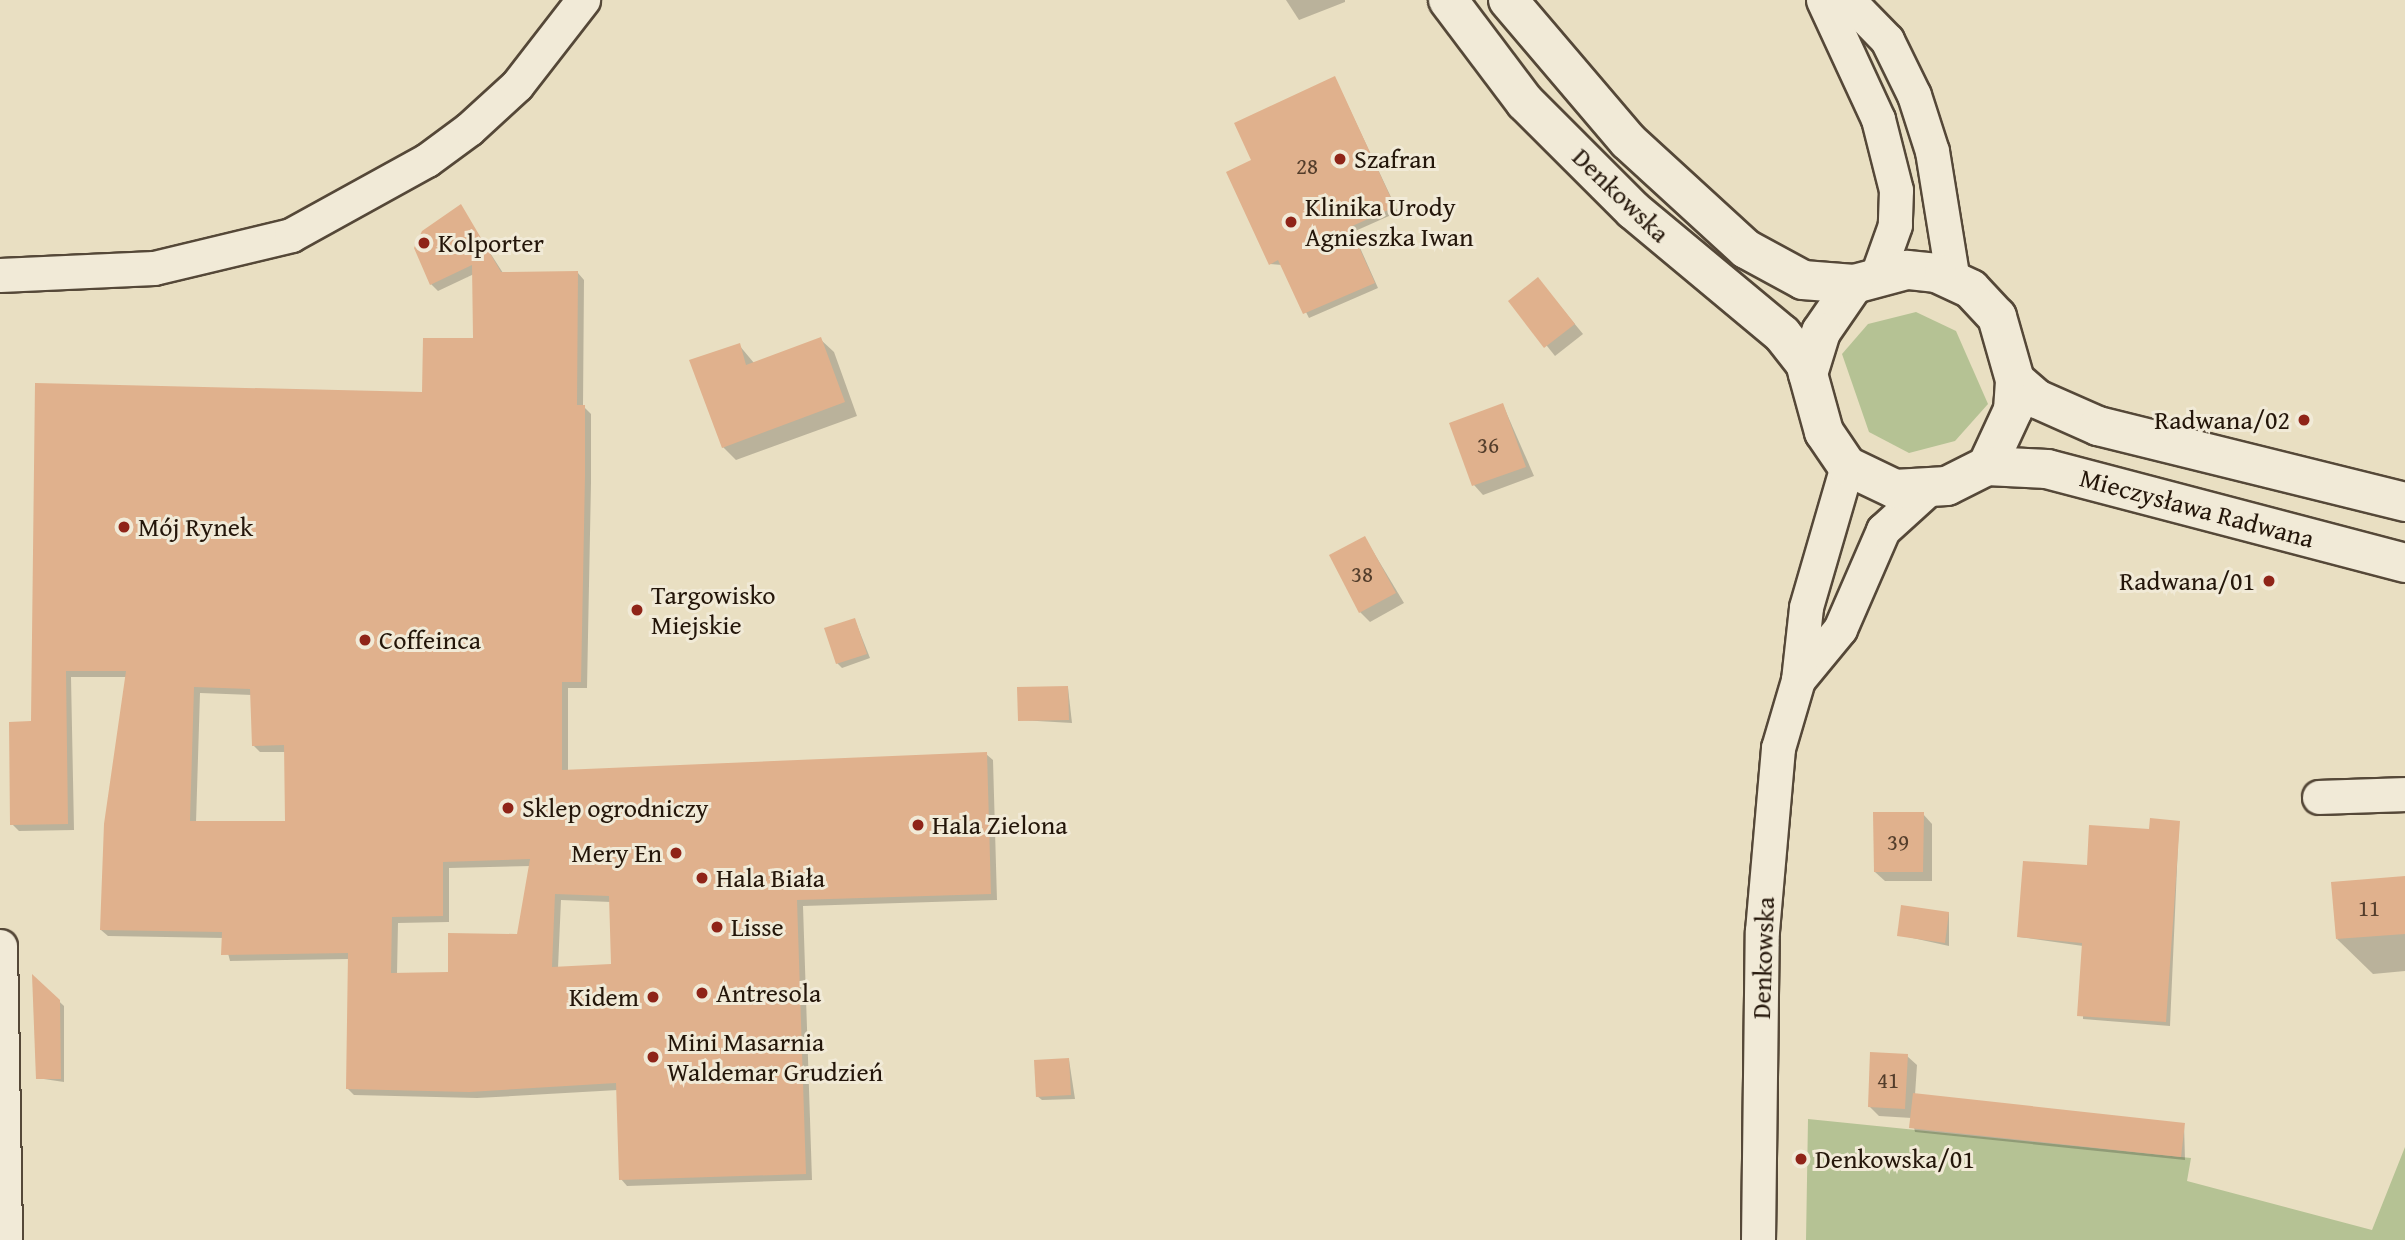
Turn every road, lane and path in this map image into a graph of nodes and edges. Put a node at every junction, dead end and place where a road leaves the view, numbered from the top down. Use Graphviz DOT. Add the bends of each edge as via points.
graph roads {
  1 [pos="583,0"];
  2 [pos="1448,0"];
  3 [pos="1508,0"];
  4 [pos="1823,0"];
  5 [pos="1848,0"];
  6 [pos="0,275"];
  7 [pos="1953,280"];
  8 [pos="1865,281"];
  9 [pos="1808,374"];
  10 [pos="2015,380"];
  11 [pos="1847,466"];
  12 [pos="1987,466"];
  13 [pos="1926,491"];
  14 [pos="2405,502"];
  15 [pos="2405,563"];
  16 [pos="1798,680"];
  17 [pos="2405,794"];
  18 [pos="2319,797"];
  19 [pos="0,946"];
  20 [pos="5,1240"];
  21 [pos="1758,1240"];
  1 -- 6 [label="street" via="517,85 469,129 416,167 291,235 154,268"];
  2 -- 9 [label="main road, Denkowska" via="1525,102 1633,209 1782,334"];
  3 -- 8 [label="main road, Denkowska" via="1628,141 1746,249 1803,280"];
  4 -- 8 [label="street" via="1878,119 1896,190 1895,225"];
  5 -- 7 [label="street" via="1886,40 1914,95 1932,151"];
  7 -- 8 [label="main road" via="1907,270"];
  7 -- 10 [label="main road" via="1997,317"];
  8 -- 9 [label="main road" via="1821,332"];
  9 -- 11 [label="main road" via="1824,432"];
  10 -- 12 [label="main road" via="2007,431"];
  10 -- 14 [label="main road, Mieczysława Radwana" via="2037,399 2098,426"];
  11 -- 13 [label="main road" via="1895,489"];
  11 -- 16 [label="street, Denkowska" via="1806,607"];
  12 -- 13 [label="main road"];
  12 -- 15 [label="main road, Mieczysława Radwana" via="2047,469"];
  13 -- 16 [label="street, Denkowska" via="1883,530 1840,629"];
  16 -- 21 [label="street, Denkowska" via="1778,748 1762,931"];
  17 -- 18 [label="street"];
  19 -- 20 [label="street"];
}
